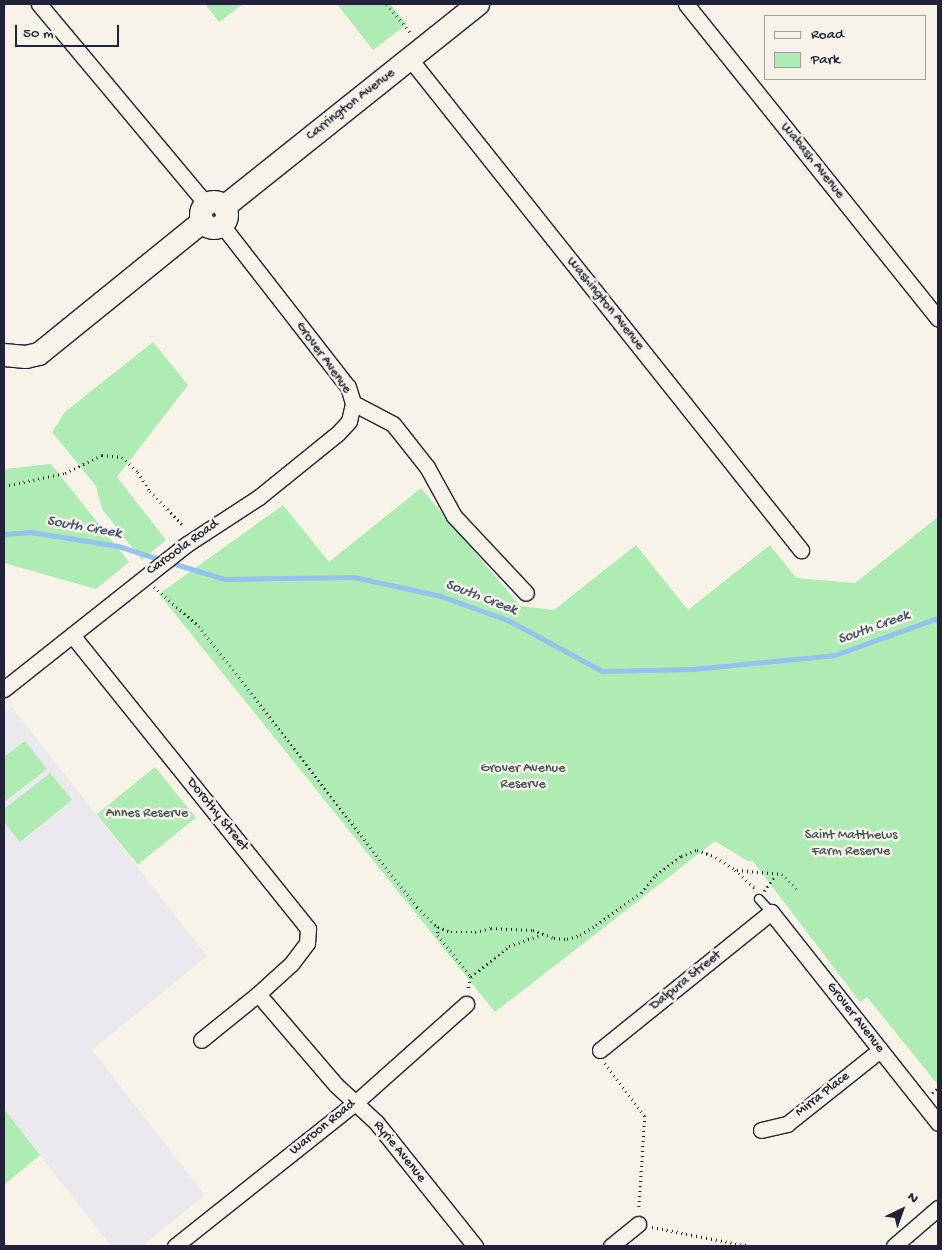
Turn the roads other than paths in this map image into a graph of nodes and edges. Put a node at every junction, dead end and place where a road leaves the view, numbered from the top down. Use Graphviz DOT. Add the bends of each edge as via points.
graph roads {
  1 [pos="39,4"];
  2 [pos="478,4"];
  3 [pos="686,4"];
  4 [pos="412,49"];
  5 [pos="213,215"];
  6 [pos="938,318"];
  7 [pos="9,356"];
  8 [pos="353,403"];
  9 [pos="801,550"];
  10 [pos="526,593"];
  11 [pos="72,635"];
  12 [pos="4,689"];
  13 [pos="759,899"];
  14 [pos="771,912"];
  15 [pos="258,994"];
  16 [pos="466,1004"];
  17 [pos="201,1040"];
  18 [pos="600,1050"];
  19 [pos="880,1050"];
  20 [pos="356,1103"];
  21 [pos="938,1124"];
  22 [pos="761,1130"];
  23 [pos="938,1208"];
  24 [pos="638,1224"];
  25 [pos="175,1246"];
  26 [pos="475,1246"];
  27 [pos="611,1246"];
  28 [pos="894,1246"];
  1 -- 5 [label="street, Grover Avenue"];
  2 -- 4 [label="street, Carrington Avenue"];
  3 -- 6 [label="street, Wabash Avenue"];
  4 -- 5 [label="street, Carrington Avenue"];
  4 -- 9 [label="street, Washington Avenue"];
  5 -- 7 [label="street, Carrington Avenue" via="39,354"];
  5 -- 8 [label="street, Grover Avenue" via="348,387"];
  8 -- 10 [label="street, Grover Avenue" via="393,424 427,467 454,516"];
  8 -- 11 [label="street, Carcoola Road" via="349,421 338,433 258,498 187,544 150,580"];
  11 -- 12 [label="street, Carcoola Road"];
  11 -- 15 [label="street, Dorothy Street" via="308,929 307,943 300,954"];
  13 -- 14 [label="lane"];
  14 -- 18 [label="street, Dalpura Street"];
  14 -- 19 [label="street, Grover Avenue"];
  15 -- 17 [label="street"];
  15 -- 20 [label="street, Ryrie Avenue" via="336,1085"];
  16 -- 20 [label="street, Waroon Road"];
  19 -- 21 [label="street, Grover Avenue"];
  19 -- 22 [label="street, Mirra Place" via="787,1124"];
  20 -- 25 [label="street, Waroon Road"];
  20 -- 26 [label="street, Ryrie Avenue" via="376,1122"];
  23 -- 28 [label="street"];
  24 -- 27 [label="street"];
}
